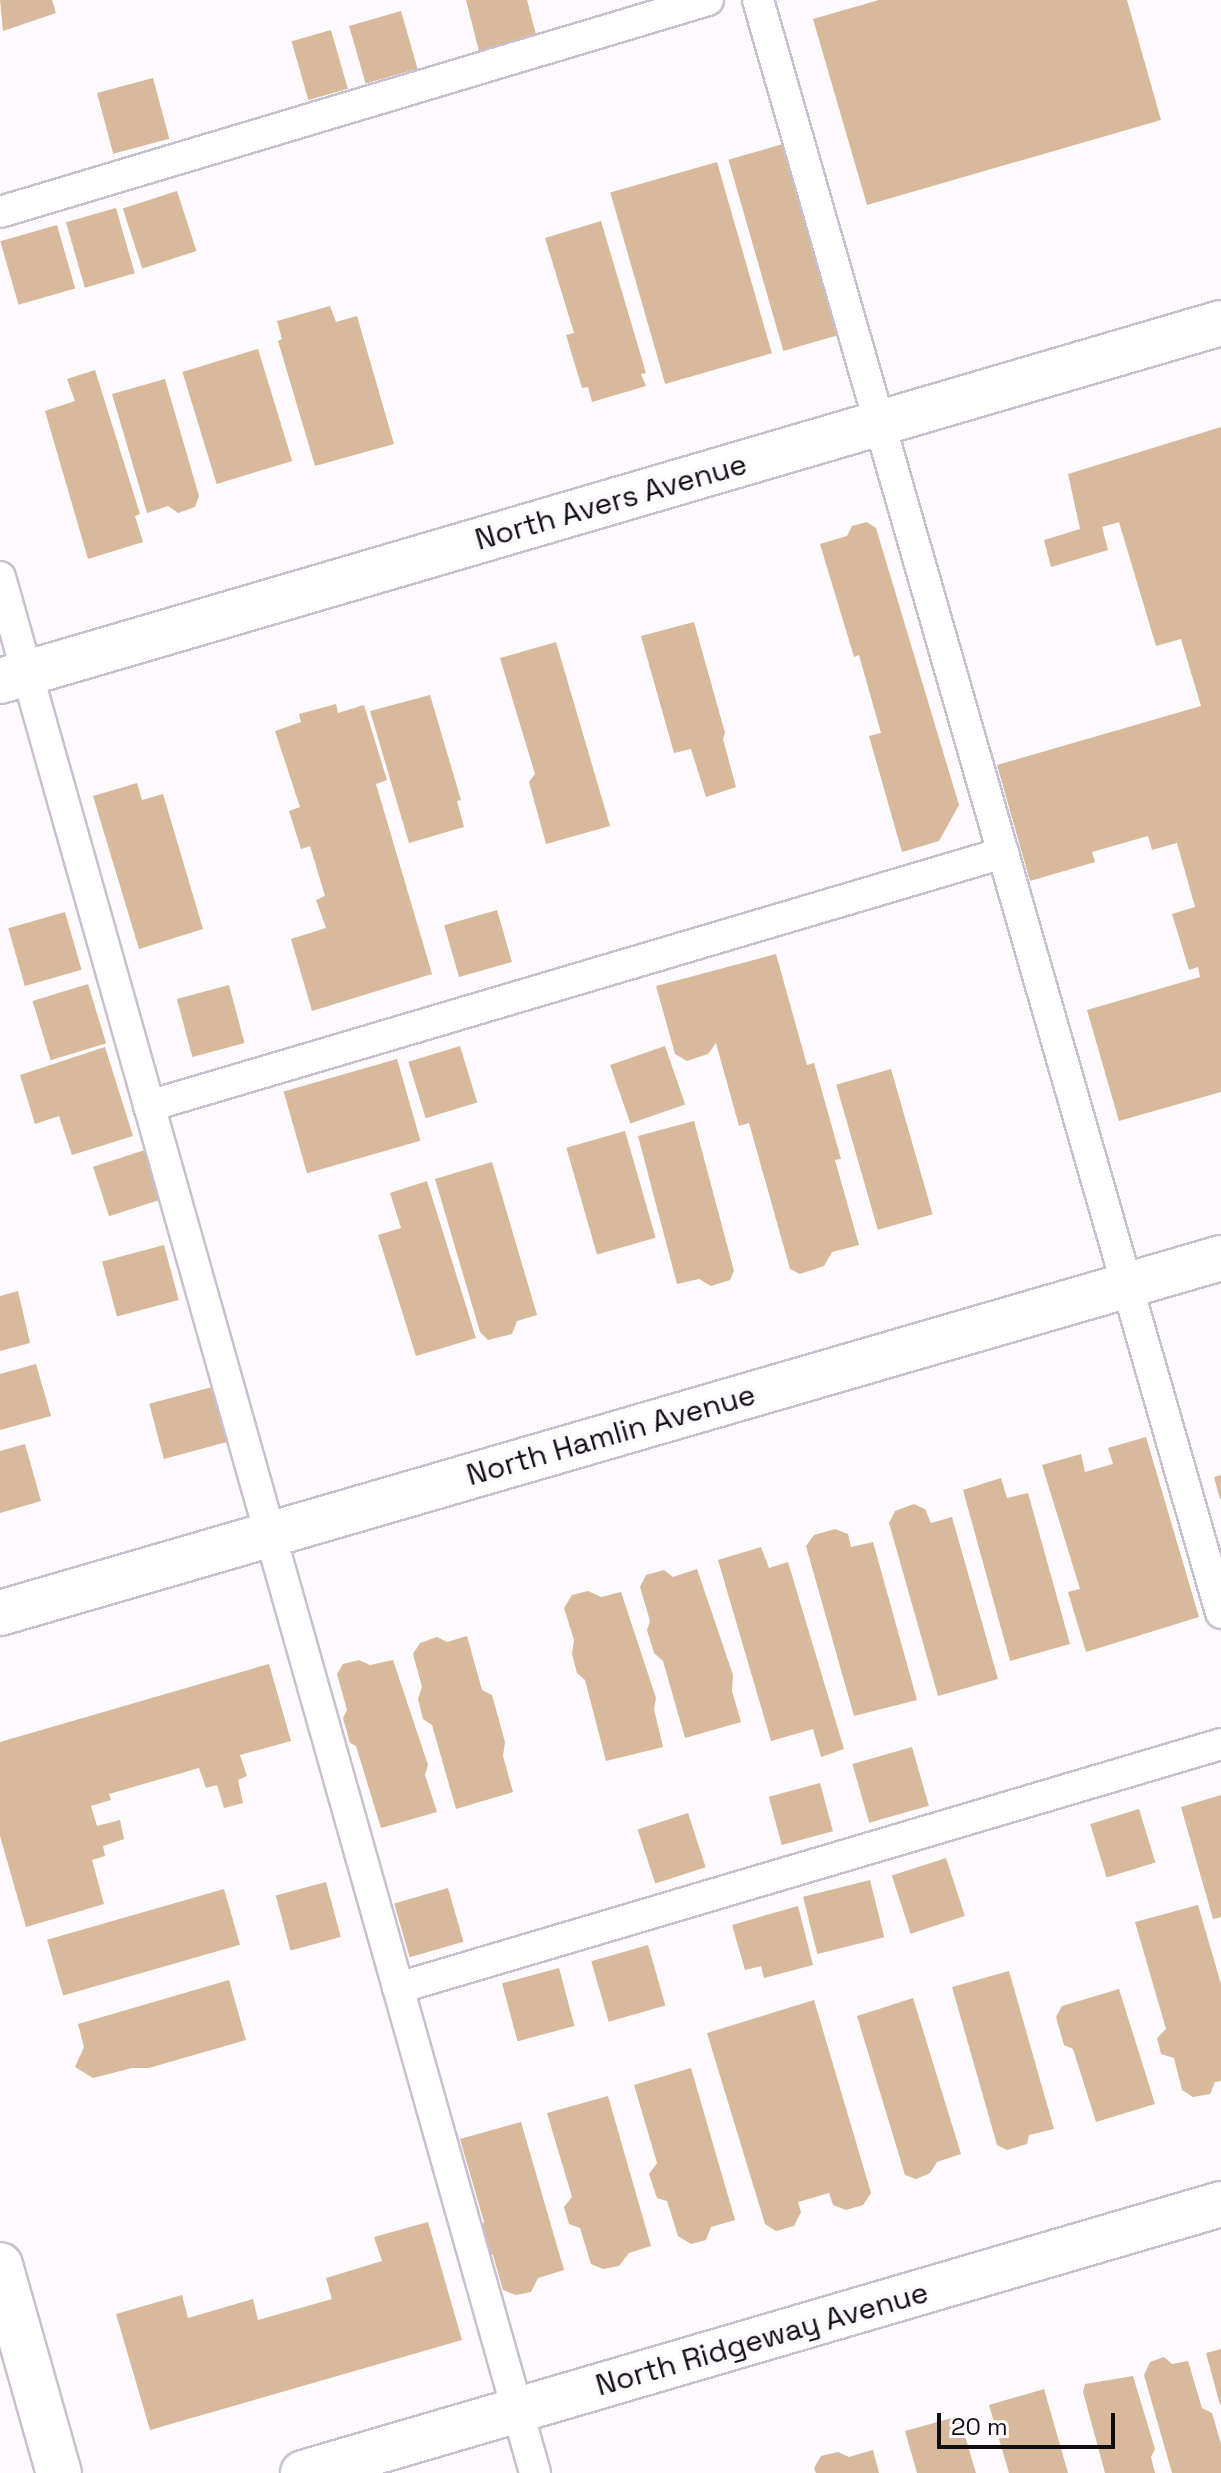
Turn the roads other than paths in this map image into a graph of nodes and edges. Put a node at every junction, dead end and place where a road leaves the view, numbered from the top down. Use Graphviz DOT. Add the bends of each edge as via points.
graph roads {
  1 [pos="708,0"];
  2 [pos="758,0"];
  3 [pos="0,212"];
  4 [pos="1221,323"];
  5 [pos="879,423"];
  6 [pos="0,577"];
  7 [pos="14,677"];
  8 [pos="1003,853"];
  9 [pos="149,1106"];
  10 [pos="1221,1258"];
  11 [pos="1127,1286"];
  12 [pos="270,1534"];
  13 [pos="0,1613"];
  14 [pos="1221,1613"];
  15 [pos="1221,1744"];
  16 [pos="398,1988"];
  17 [pos="1221,2204"];
  18 [pos="0,2265"];
  19 [pos="517,2410"];
  20 [pos="59,2473"];
  21 [pos="303,2473"];
  22 [pos="535,2473"];
  1 -- 3 [label="lane"];
  2 -- 5 [label="lane"];
  4 -- 5 [label="street, North Avers Avenue"];
  5 -- 7 [label="street, North Avers Avenue"];
  5 -- 8 [label="lane"];
  6 -- 7 [label="lane"];
  7 -- 9 [label="lane"];
  8 -- 9 [label="lane"];
  8 -- 11 [label="lane"];
  9 -- 12 [label="lane"];
  10 -- 11 [label="street, North Hamlin Avenue"];
  11 -- 12 [label="street, North Hamlin Avenue"];
  11 -- 14 [label="lane"];
  12 -- 13 [label="street, North Hamlin Avenue"];
  12 -- 16 [label="lane"];
  15 -- 16 [label="lane"];
  16 -- 19 [label="lane"];
  17 -- 19 [label="street, North Ridgeway Avenue"];
  18 -- 20 [label="street"];
  19 -- 21 [label="street, North Ridgeway Avenue"];
  19 -- 22 [label="lane"];
}
